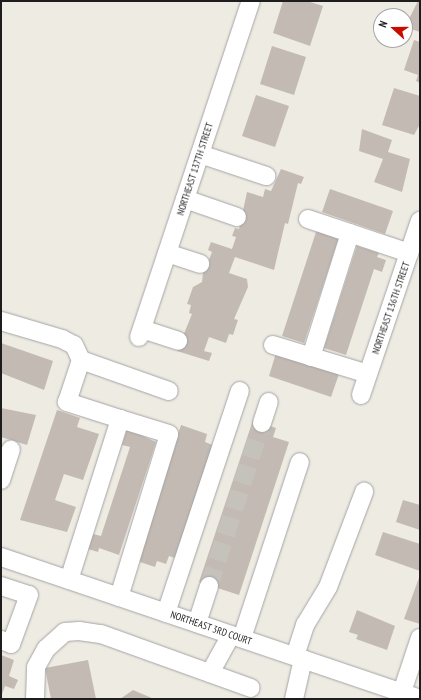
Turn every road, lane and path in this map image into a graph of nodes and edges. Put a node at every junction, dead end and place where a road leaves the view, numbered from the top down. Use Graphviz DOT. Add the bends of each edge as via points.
graph roads {
  1 [pos="251,1"];
  2 [pos="200,154"];
  3 [pos="266,176"];
  4 [pos="185,199"];
  5 [pos="237,217"];
  6 [pos="308,219"];
  7 [pos="420,221"];
  8 [pos="350,233"];
  9 [pos="409,252"];
  10 [pos="167,253"];
  11 [pos="200,264"];
  12 [pos="1,321"];
  13 [pos="178,341"];
  14 [pos="274,345"];
  15 [pos="311,357"];
  16 [pos="81,360"];
  17 [pos="368,374"];
  18 [pos="169,391"];
  19 [pos="240,391"];
  20 [pos="361,395"];
  21 [pos="269,402"];
  22 [pos="120,419"];
  23 [pos="262,423"];
  24 [pos="11,450"];
  25 [pos="300,462"];
  26 [pos="1,480"];
  27 [pos="364,492"];
  28 [pos="3,563"];
  29 [pos="69,580"];
  30 [pos="1,586"];
  31 [pos="209,586"];
  32 [pos="119,597"];
  33 [pos="166,613"];
  34 [pos="197,623"];
  35 [pos="237,636"];
  36 [pos="420,638"];
  37 [pos="1,640"];
  38 [pos="299,658"];
  39 [pos="210,673"];
  40 [pos="251,688"];
  41 [pos="402,692"];
  42 [pos="420,698"];
  43 [pos="35,699"];
  44 [pos="294,699"];
  1 -- 2 [label="street, NORTHEAST 137TH STREET"];
  2 -- 3 [label="street"];
  2 -- 4 [label="street, NORTHEAST 137TH STREET"];
  4 -- 5 [label="street"];
  4 -- 10 [label="street, NORTHEAST 137TH STREET"];
  6 -- 8 [label="street"];
  7 -- 9 [label="street, NORTHEAST 136TH STREET"];
  8 -- 9 [label="street"];
  8 -- 15 [label="street"];
  9 -- 17 [label="street, NORTHEAST 136TH STREET"];
  10 -- 11 [label="street"];
  10 -- 13 [label="street, NORTHEAST 137TH STREET" via="140,333"];
  12 -- 16 [label="street" via="68,342 74,345"];
  14 -- 15 [label="street"];
  15 -- 17 [label="street"];
  16 -- 18 [label="street"];
  16 -- 22 [label="street" via="67,402"];
  17 -- 20 [label="street, NORTHEAST 136TH STREET"];
  19 -- 33 [label="street"];
  21 -- 23 [label="street"];
  22 -- 29 [label="street"];
  22 -- 32 [label="street" via="169,434"];
  24 -- 26 [label="street"];
  25 -- 35 [label="street"];
  27 -- 38 [label="street" via="328,587 305,625"];
  28 -- 29 [label="street, NORTHEAST 3RD COURT"];
  29 -- 32 [label="street, NORTHEAST 3RD COURT"];
  30 -- 37 [label="street" via="29,595 11,644"];
  31 -- 34 [label="street"];
  32 -- 33 [label="street, NORTHEAST 3RD COURT"];
  33 -- 34 [label="street, NORTHEAST 3RD COURT"];
  34 -- 35 [label="street, NORTHEAST 3RD COURT"];
  35 -- 38 [label="street, NORTHEAST 3RD COURT"];
  35 -- 39 [label="street"];
  36 -- 41 [label="street"];
  38 -- 41 [label="street, NORTHEAST 3RD COURT"];
  38 -- 44 [label="street"];
  39 -- 40 [label="street"];
  39 -- 43 [label="street" via="101,634 65,632 46,649 40,661 33,685"];
  41 -- 42 [label="street, NORTHEAST 3RD COURT"];
}
